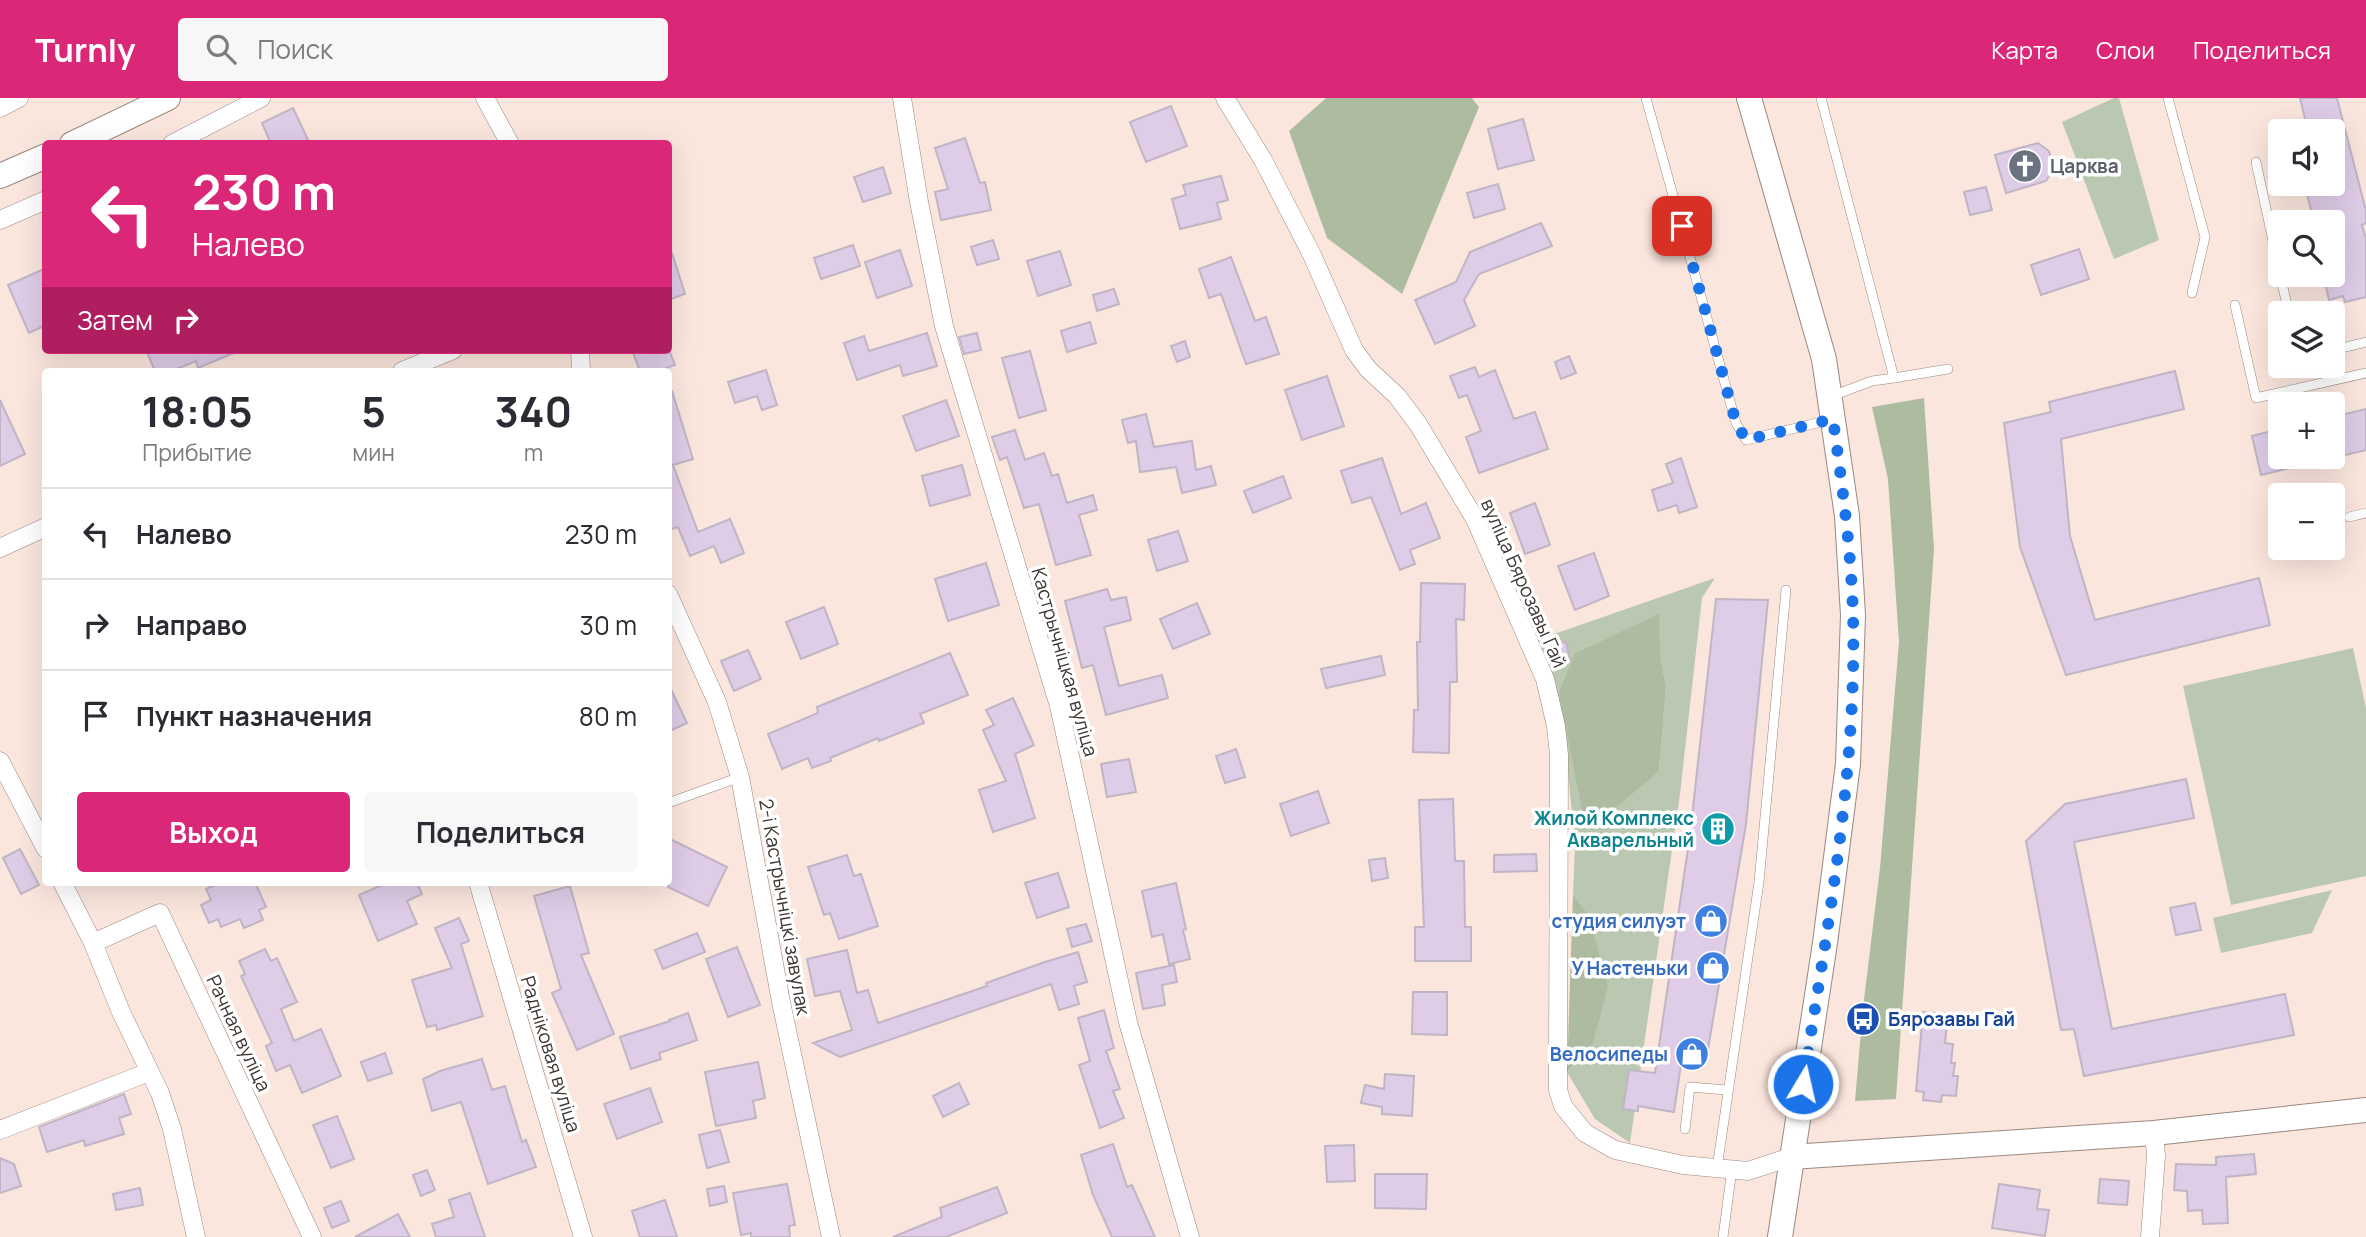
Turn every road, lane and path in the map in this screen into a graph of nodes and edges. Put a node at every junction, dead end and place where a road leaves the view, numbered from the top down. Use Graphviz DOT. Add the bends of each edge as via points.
graph roads {
  1 [pos="19,98"];
  2 [pos="168,98"];
  3 [pos="261,98"];
  4 [pos="485,98"];
  5 [pos="902,98"];
  6 [pos="1224,98"];
  7 [pos="1646,98"];
  8 [pos="1749,98"];
  9 [pos="1821,98"];
  10 [pos="2168,98"];
  11 [pos="0,108"];
  12 [pos="80,140"];
  13 [pos="180,140"];
  14 [pos="507,140"];
  15 [pos="42,158"];
  16 [pos="2256,162"];
  17 [pos="0,176"];
  18 [pos="42,202"];
  19 [pos="2268,218"];
  20 [pos="0,220"];
  21 [pos="2192,293"];
  22 [pos="2235,305"];
  23 [pos="2366,342"];
  24 [pos="2345,347"];
  25 [pos="443,354"];
  26 [pos="409,368"];
  27 [pos="1948,369"];
  28 [pos="2366,373"];
  29 [pos="1894,378"];
  30 [pos="1832,408"];
  31 [pos="2366,513"];
  32 [pos="2349,517"];
  33 [pos="42,529"];
  34 [pos="0,548"];
  35 [pos="1786,590"];
  36 [pos="672,603"];
  37 [pos="0,761"];
  38 [pos="740,777"];
  39 [pos="672,802"];
  40 [pos="42,841"];
  41 [pos="64,886"];
  42 [pos="479,886"];
  43 [pos="93,943"];
  44 [pos="149,1072"];
  45 [pos="1727,1090"];
  46 [pos="2366,1110"];
  47 [pos="1685,1129"];
  48 [pos="0,1130"];
  49 [pos="2154,1133"];
  50 [pos="1791,1157"];
  51 [pos="1725,1169"];
  52 [pos="196,1237"];
  53 [pos="312,1237"];
  54 [pos="583,1237"];
  55 [pos="831,1237"];
  56 [pos="1190,1237"];
  57 [pos="1723,1237"];
  58 [pos="1780,1237"];
  59 [pos="2150,1237"];
  1 -- 11 [label="street"];
  2 -- 12 [label="main road"];
  3 -- 13 [label="street"];
  4 -- 14 [label="street"];
  5 -- 56 [label="street, Кастрычніцкая вуліца" via="944,326 1059,706 1128,1022"];
  6 -- 51 [label="street, вуліца Бярозавы Гай" via="1263,160 1354,350 1418,424 1475,519 1545,679 1559,755 1558,1068 1563,1106 1585,1133 1615,1150"];
  7 -- 30 [label="lane" via="1736,423 1746,440"];
  8 -- 30 [label="main road" via="1825,359"];
  9 -- 29 [label="lane"];
  10 -- 21 [label="lane" via="2205,237"];
  15 -- 17 [label="main road"];
  16 -- 19 [label="lane"];
  18 -- 20 [label="street"];
  22 -- 28 [label="lane" via="2256,398"];
  23 -- 24 [label="lane"];
  25 -- 26 [label="street"];
  27 -- 29 [label="lane"];
  29 -- 30 [label="lane" via="1872,381"];
  30 -- 50 [label="main road" via="1847,516 1853,615 1848,764"];
  31 -- 32 [label="lane"];
  33 -- 34 [label="street"];
  35 -- 45 [label="lane" via="1759,882"];
  36 -- 38 [label="street, 2-і Кастрычніцкі завулак" via="717,702"];
  37 -- 40 [label="street"];
  38 -- 39 [label="lane"];
  38 -- 55 [label="street, 2-і Кастрычніцкі завулак" via="780,1002"];
  41 -- 43 [label="street"];
  42 -- 54 [label="street, Радніковая вуліца"];
  43 -- 44 [label="street"];
  43 -- 53 [label="street, Рачная вуліца" via="160,913"];
  44 -- 48 [label="street"];
  44 -- 52 [label="street" via="172,1129"];
  45 -- 47 [label="lane" via="1690,1087"];
  45 -- 51 [label="lane"];
  46 -- 49 [label="main road"];
  49 -- 50 [label="main road"];
  49 -- 59 [label="street"];
  50 -- 51 [label="street, вуліца Бярозавы Гай" via="1748,1171"];
  50 -- 58 [label="main road"];
  51 -- 57 [label="lane"];
}
